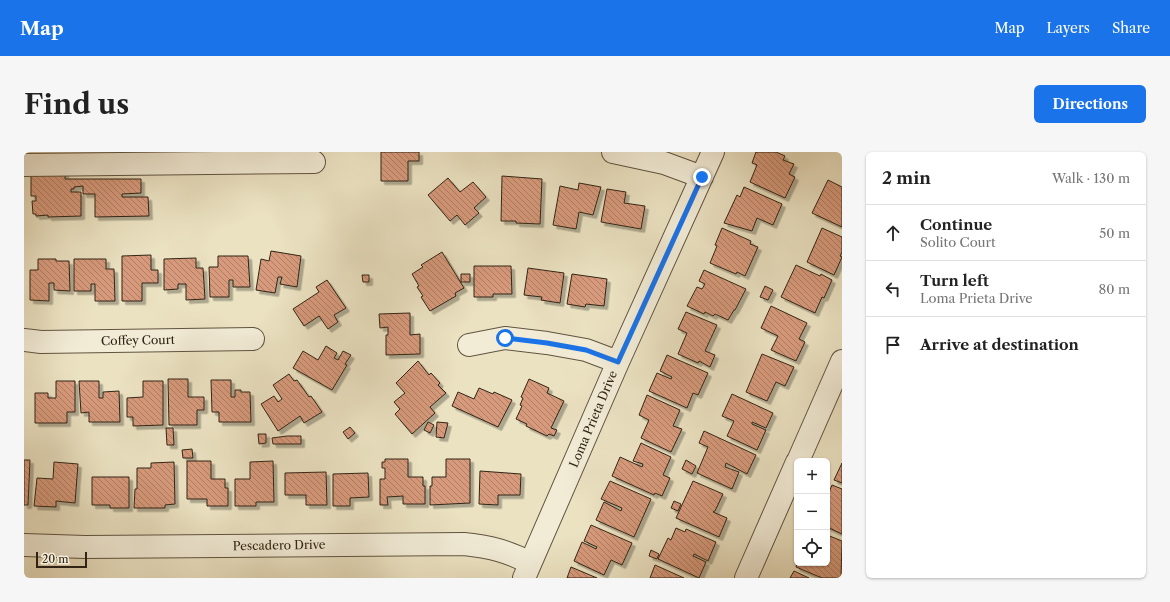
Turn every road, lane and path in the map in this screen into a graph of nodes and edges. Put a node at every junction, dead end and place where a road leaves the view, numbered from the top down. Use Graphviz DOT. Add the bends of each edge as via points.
graph roads {
  1 [pos="613,152"];
  2 [pos="713,152"];
  3 [pos="314,162"];
  4 [pos="24,165"];
  5 [pos="702,177"];
  6 [pos="253,339"];
  7 [pos="24,340"];
  8 [pos="469,345"];
  9 [pos="842,361"];
  10 [pos="618,362"];
  11 [pos="799,458"];
  12 [pos="794,469"];
  13 [pos="24,545"];
  14 [pos="527,571"];
  15 [pos="746,578"];
  1 -- 5 [label="street" via="664,163"];
  2 -- 5 [label="street, Loma Prieta Drive"];
  3 -- 4 [label="street"];
  5 -- 10 [label="street, Loma Prieta Drive"];
  6 -- 7 [label="street, Coffey Court" via="41,342"];
  8 -- 10 [label="street" via="505,338 586,350"];
  9 -- 11 [label="street"];
  10 -- 14 [label="street, Loma Prieta Drive"];
  12 -- 15 [label="street"];
  13 -- 14 [label="street, Pescadero Drive" via="93,547 464,544 487,546 511,554"];
}
